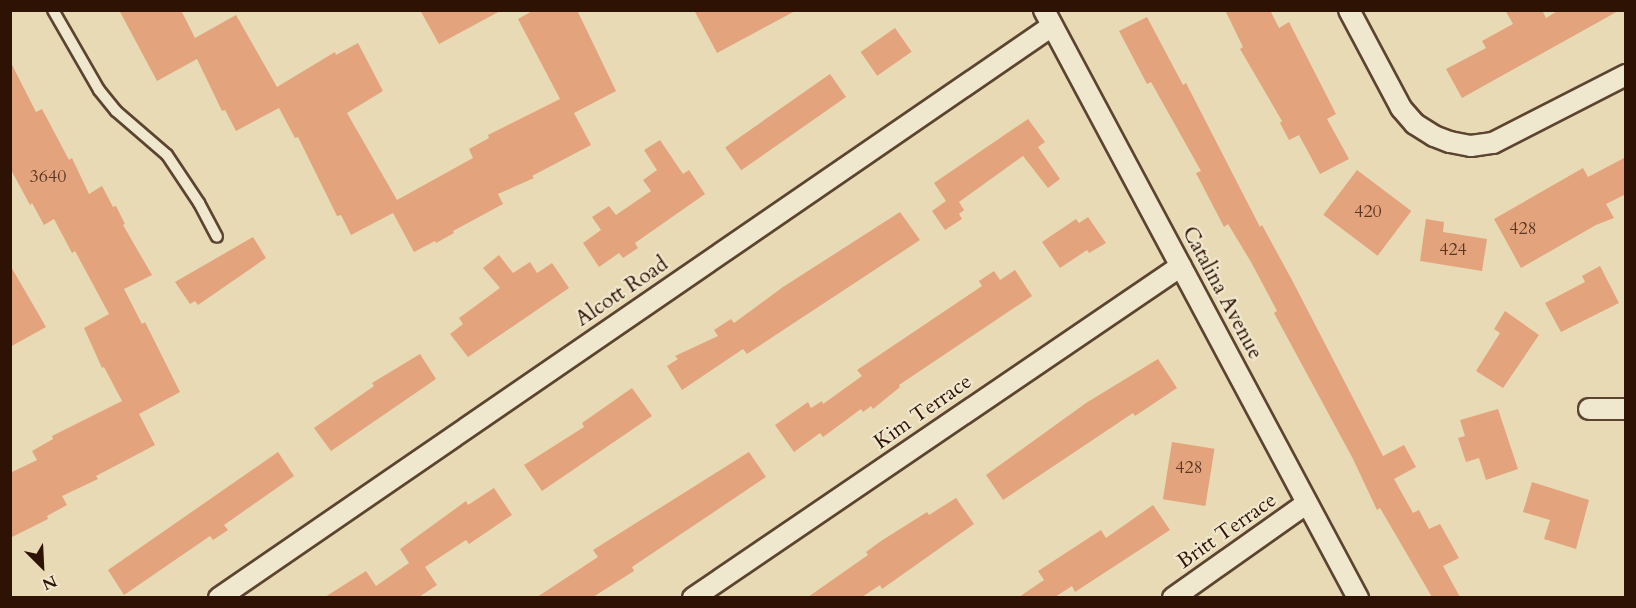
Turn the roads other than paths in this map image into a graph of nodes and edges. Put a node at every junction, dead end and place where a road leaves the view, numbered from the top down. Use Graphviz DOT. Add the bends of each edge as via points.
graph roads {
  1 [pos="53,10"];
  2 [pos="1349,10"];
  3 [pos="1048,18"];
  4 [pos="1626,75"];
  5 [pos="218,237"];
  6 [pos="1181,266"];
  7 [pos="1589,409"];
  8 [pos="1626,409"];
  9 [pos="1307,503"];
  10 [pos="219,597"];
  11 [pos="693,597"];
  12 [pos="1173,597"];
  13 [pos="1358,597"];
  1 -- 5 [label="lane" via="99,90 116,111 166,155 200,203"];
  2 -- 4 [label="street" via="1401,108 1415,124 1450,142 1472,146 1493,143"];
  3 -- 6 [label="street, Catalina Avenue"];
  3 -- 10 [label="street, Alcott Road"];
  6 -- 9 [label="street, Catalina Avenue"];
  6 -- 11 [label="street, Kim Terrace"];
  7 -- 8 [label="street"];
  9 -- 12 [label="street, Britt Terrace"];
  9 -- 13 [label="street, Catalina Avenue"];
}
